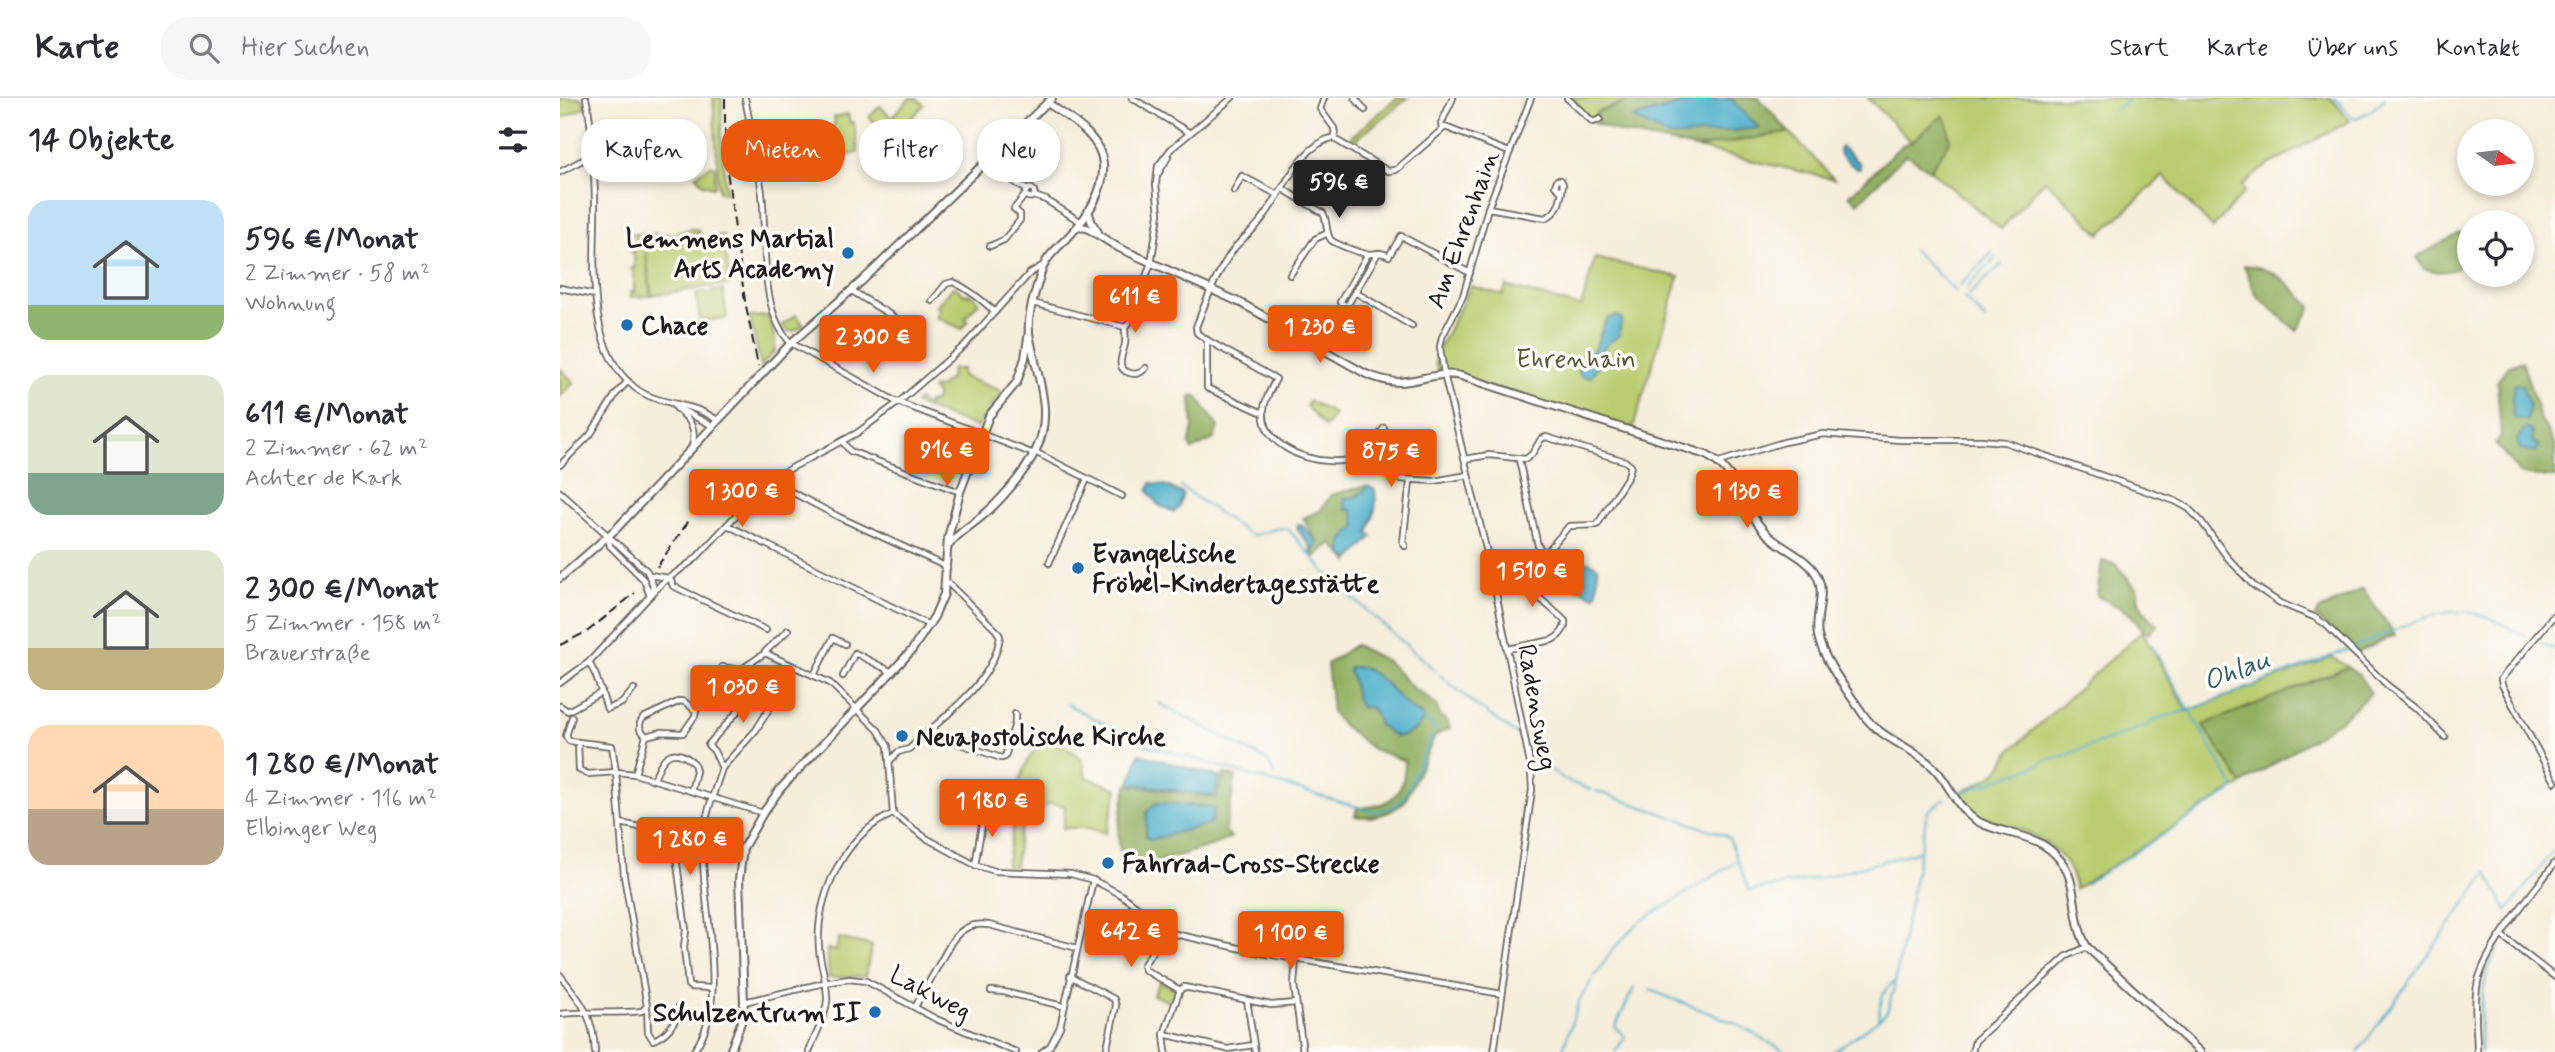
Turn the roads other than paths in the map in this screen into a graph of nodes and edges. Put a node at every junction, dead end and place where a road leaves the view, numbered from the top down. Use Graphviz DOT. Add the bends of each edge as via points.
graph roads {
  1 [pos="746,98"];
  2 [pos="1132,98"];
  3 [pos="1232,98"];
  4 [pos="1324,98"];
  5 [pos="1355,98"];
  6 [pos="1452,98"];
  7 [pos="1531,98"];
  8 [pos="1567,98"];
  9 [pos="586,99"];
  10 [pos="1047,100"];
  11 [pos="1365,110"];
  12 [pos="588,119"];
  13 [pos="1600,120"];
  14 [pos="1442,130"];
  15 [pos="1190,132"];
  16 [pos="1335,137"];
  17 [pos="1177,145"];
  18 [pos="1509,152"];
  19 [pos="581,161"];
  20 [pos="560,172"];
  21 [pos="1157,174"];
  22 [pos="594,182"];
  23 [pos="1014,182"];
  24 [pos="1283,189"];
  25 [pos="1234,191"];
  26 [pos="1026,192"];
  27 [pos="1562,192"];
  28 [pos="1278,195"];
  29 [pos="1488,208"];
  30 [pos="1088,211"];
  31 [pos="1079,225"];
  32 [pos="1328,233"];
  33 [pos="1099,234"];
  34 [pos="989,246"];
  35 [pos="1378,253"];
  36 [pos="1368,254"];
  37 [pos="1151,263"];
  38 [pos="1042,266"];
  39 [pos="1470,273"];
  40 [pos="1290,275"];
  41 [pos="560,288"];
  42 [pos="1210,288"];
  43 [pos="851,290"];
  44 [pos="1355,292"];
  45 [pos="595,295"];
  46 [pos="932,301"];
  47 [pos="1033,303"];
  48 [pos="995,312"];
  49 [pos="1412,326"];
  50 [pos="1125,327"];
  51 [pos="916,331"];
  52 [pos="1029,331"];
  53 [pos="1207,340"];
  54 [pos="791,343"];
  55 [pos="1036,359"];
  56 [pos="1024,362"];
  57 [pos="1146,368"];
  58 [pos="1444,374"];
  59 [pos="628,382"];
  60 [pos="663,401"];
  61 [pos="899,402"];
  62 [pos="671,405"];
  63 [pos="1263,413"];
  64 [pos="716,424"];
  65 [pos="1384,428"];
  66 [pos="981,434"];
  67 [pos="842,441"];
  68 [pos="691,451"];
  69 [pos="1035,453"];
  70 [pos="1378,457"];
  71 [pos="1465,459"];
  72 [pos="1518,459"];
  73 [pos="1718,462"];
  74 [pos="560,465"];
  75 [pos="1468,475"];
  76 [pos="1087,479"];
  77 [pos="769,480"];
  78 [pos="1410,481"];
  79 [pos="560,492"];
  80 [pos="960,492"];
  81 [pos="1122,496"];
  82 [pos="727,525"];
  83 [pos="950,532"];
  84 [pos="957,536"];
  85 [pos="608,537"];
  86 [pos="1405,546"];
  87 [pos="947,550"];
  88 [pos="1544,552"];
  89 [pos="1049,564"];
  90 [pos="947,567"];
  91 [pos="650,575"];
  92 [pos="560,578"];
  93 [pos="670,578"];
  94 [pos="644,580"];
  95 [pos="662,581"];
  96 [pos="946,581"];
  97 [pos="653,584"];
  98 [pos="649,594"];
  99 [pos="2555,614"];
  100 [pos="929,625"];
  101 [pos="766,630"];
  102 [pos="788,630"];
  103 [pos="845,644"];
  104 [pos="1508,649"];
  105 [pos="765,653"];
  106 [pos="589,662"];
  107 [pos="722,667"];
  108 [pos="892,672"];
  109 [pos="814,675"];
  110 [pos="843,676"];
  111 [pos="560,683"];
  112 [pos="634,689"];
  113 [pos="602,692"];
  114 [pos="560,706"];
  115 [pos="857,709"];
  116 [pos="1015,714"];
  117 [pos="572,717"];
  118 [pos="931,729"];
  119 [pos="646,736"];
  120 [pos="2445,737"];
  121 [pos="578,743"];
  122 [pos="888,746"];
  123 [pos="898,752"];
  124 [pos="889,762"];
  125 [pos="722,768"];
  126 [pos="616,772"];
  127 [pos="635,774"];
  128 [pos="654,780"];
  129 [pos="2555,782"];
  130 [pos="691,791"];
  131 [pos="713,798"];
  132 [pos="763,813"];
  133 [pos="894,814"];
  134 [pos="978,816"];
  135 [pos="620,823"];
  136 [pos="2555,863"];
  137 [pos="975,864"];
  138 [pos="1093,880"];
  139 [pos="1167,928"];
  140 [pos="2502,936"];
  141 [pos="2087,947"];
  142 [pos="1077,948"];
  143 [pos="1296,959"];
  144 [pos="560,975"];
  145 [pos="1070,976"];
  146 [pos="2555,976"];
  147 [pos="824,983"];
  148 [pos="711,988"];
  149 [pos="1180,990"];
  150 [pos="991,992"];
  151 [pos="1502,994"];
  152 [pos="1247,1000"];
  153 [pos="744,1002"];
  154 [pos="1296,1003"];
  155 [pos="647,1006"];
  156 [pos="679,1006"];
  157 [pos="1063,1006"];
  158 [pos="915,1007"];
  159 [pos="587,1011"];
  160 [pos="560,1014"];
  161 [pos="1164,1034"];
  162 [pos="1254,1045"];
  163 [pos="1004,1050"];
  164 [pos="595,1052"];
  165 [pos="693,1052"];
  166 [pos="730,1052"];
  167 [pos="809,1052"];
  168 [pos="1016,1052"];
  169 [pos="1042,1052"];
  170 [pos="1106,1052"];
  171 [pos="1166,1052"];
  172 [pos="1255,1052"];
  173 [pos="1303,1052"];
  174 [pos="1494,1052"];
  175 [pos="1972,1052"];
  176 [pos="2200,1052"];
  177 [pos="2477,1052"];
  1 -- 54 [label="street" via="762,195 769,301 774,320"];
  2 -- 15 [label="street"];
  3 -- 15 [label="street"];
  4 -- 16 [label="street" via="1320,109"];
  5 -- 11 [label="street"];
  6 -- 14 [label="street"];
  7 -- 18 [label="street, Am Ehrenhain"];
  8 -- 13 [label="street" via="1592,122"];
  9 -- 12 [label="street"];
  10 -- 30 [label="main road" via="1088,134 1101,153 1101,184"];
  10 -- 43 [label="main road"];
  14 -- 16 [label="street" via="1396,170 1388,171"];
  14 -- 18 [label="street" via="1445,127"];
  15 -- 17 [label="street"];
  16 -- 24 [label="street" via="1309,151"];
  17 -- 21 [label="street"];
  17 -- 21 [label="street" via="1162,159"];
  18 -- 29 [label="street, Am Ehrenhain"];
  19 -- 20 [label="street"];
  21 -- 37 [label="street" via="1159,214"];
  22 -- 45 [label="street"];
  23 -- 26 [label="street"];
  24 -- 28 [label="street"];
  24 -- 32 [label="street" via="1323,213"];
  25 -- 28 [label="street" via="1242,176"];
  26 -- 31 [label="street" via="1029,198 1046,200"];
  26 -- 34 [label="street" via="1014,209 1020,220 1004,240"];
  27 -- 29 [label="street" via="1559,207 1545,218"];
  28 -- 42 [label="street" via="1259,224 1234,248"];
  29 -- 39 [label="street, Am Ehrenhain"];
  30 -- 31 [label="main road"];
  30 -- 33 [label="main road"];
  31 -- 33 [label="main road"];
  31 -- 38 [label="main road"];
  32 -- 36 [label="street" via="1333,242"];
  32 -- 40 [label="street" via="1315,239"];
  33 -- 37 [label="main road"];
  35 -- 36 [label="street"];
  35 -- 39 [label="street" via="1389,256 1401,236"];
  35 -- 44 [label="street"];
  36 -- 44 [label="street" via="1340,302 1347,306"];
  37 -- 42 [label="main road"];
  37 -- 50 [label="street"];
  38 -- 47 [label="main road"];
  38 -- 48 [label="street"];
  39 -- 58 [label="street, Am Ehrenhain" via="1442,337"];
  41 -- 45 [label="street"];
  42 -- 53 [label="street" via="1196,327"];
  42 -- 58 [label="main road" via="1366,374 1399,382"];
  43 -- 51 [label="street"];
  43 -- 54 [label="main road"];
  44 -- 49 [label="street"];
  45 -- 59 [label="street" via="605,343"];
  46 -- 48 [label="street" via="953,282"];
  47 -- 50 [label="street"];
  47 -- 52 [label="main road"];
  48 -- 61 [label="street" via="959,351"];
  50 -- 57 [label="street" via="1121,365 1132,374"];
  52 -- 55 [label="main road"];
  52 -- 56 [label="main road"];
  53 -- 63 [label="street" via="1207,388"];
  53 -- 63 [label="street" via="1276,379"];
  54 -- 61 [label="street"];
  54 -- 64 [label="main road"];
  55 -- 56 [label="main road"];
  55 -- 69 [label="main road" via="1045,400"];
  56 -- 66 [label="main road" via="1012,390 989,416"];
  58 -- 71 [label="street, Radensweg"];
  58 -- 73 [label="main road"];
  59 -- 60 [label="street"];
  59 -- 74 [label="street" via="590,435"];
  60 -- 62 [label="street"];
  60 -- 64 [label="street" via="706,413"];
  61 -- 66 [label="street"];
  61 -- 67 [label="street"];
  62 -- 64 [label="street"];
  62 -- 68 [label="street" via="694,428"];
  63 -- 70 [label="street" via="1276,440 1309,459"];
  64 -- 68 [label="main road"];
  65 -- 70 [label="street" via="1377,441"];
  66 -- 69 [label="street"];
  66 -- 80 [label="main road"];
  67 -- 77 [label="street"];
  67 -- 80 [label="street" via="850,451"];
  68 -- 85 [label="main road"];
  69 -- 76 [label="street"];
  69 -- 84 [label="main road" via="993,507"];
  70 -- 78 [label="street" via="1392,474"];
  71 -- 72 [label="street" via="1489,455"];
  71 -- 75 [label="street, Radensweg"];
  72 -- 88 [label="street" via="1538,545"];
  72 -- 88 [label="street" via="1532,454 1546,437 1631,466 1597,525 1569,526"];
  73 -- 120 [label="street" via="1823,434 1981,440 2005,442 2167,497 2202,521 2253,585 2314,617"];
  73 -- 141 [label="main road" via="1759,525 1804,561 1819,580 1818,637 1865,716 1877,730 1935,769 1956,802 1976,820 2030,837 2062,862 2077,926"];
  75 -- 78 [label="street"];
  75 -- 104 [label="street, Radensweg"];
  76 -- 81 [label="street"];
  76 -- 89 [label="street"];
  77 -- 82 [label="street"];
  77 -- 90 [label="street"];
  78 -- 86 [label="street"];
  79 -- 85 [label="street"];
  80 -- 83 [label="main road"];
  82 -- 93 [label="street"];
  82 -- 100 [label="street"];
  83 -- 84 [label="main road"];
  83 -- 87 [label="main road"];
  84 -- 87 [label="main road"];
  85 -- 91 [label="street"];
  85 -- 92 [label="main road"];
  85 -- 94 [label="street" via="610,546"];
  87 -- 90 [label="main road"];
  88 -- 104 [label="street" via="1529,570 1526,583 1565,621 1565,628 1556,638"];
  90 -- 96 [label="main road"];
  91 -- 95 [label="street"];
  91 -- 97 [label="street"];
  93 -- 95 [label="street"];
  93 -- 101 [label="street" via="673,586"];
  94 -- 97 [label="street"];
  94 -- 98 [label="street"];
  95 -- 97 [label="street"];
  95 -- 98 [label="street"];
  96 -- 100 [label="main road"];
  96 -- 118 [label="street" via="1000,636 991,664"];
  97 -- 98 [label="street"];
  98 -- 106 [label="street"];
  99 -- 129 [label="street" via="2502,675 2502,685"];
  100 -- 108 [label="main road"];
  102 -- 105 [label="street"];
  103 -- 109 [label="street" via="833,638"];
  104 -- 151 [label="street, Radensweg" via="1532,790"];
  105 -- 107 [label="street" via="740,670"];
  105 -- 109 [label="street"];
  106 -- 111 [label="street"];
  106 -- 113 [label="street"];
  108 -- 110 [label="street" via="855,653"];
  108 -- 115 [label="main road"];
  109 -- 115 [label="street" via="830,683"];
  112 -- 113 [label="street" via="622,703 607,709"];
  113 -- 114 [label="street" via="568,711"];
  115 -- 122 [label="street"];
  115 -- 132 [label="main road" via="780,788"];
  116 -- 118 [label="street" via="1005,757 1001,758"];
  117 -- 121 [label="street" via="566,736"];
  118 -- 123 [label="street" via="909,749"];
  119 -- 119 [label="street" via="682,733 696,711 680,701 643,718 640,729"];
  119 -- 127 [label="street"];
  121 -- 126 [label="street" via="612,746"];
  121 -- 126 [label="street" via="579,770 588,774"];
  122 -- 123 [label="street"];
  122 -- 124 [label="street"];
  123 -- 124 [label="street"];
  124 -- 133 [label="street"];
  125 -- 125 [label="street" via="756,730 777,696 775,685 760,678 753,680 739,710 708,745"];
  125 -- 131 [label="street"];
  126 -- 127 [label="street"];
  126 -- 135 [label="street"];
  127 -- 128 [label="street"];
  128 -- 130 [label="street"];
  128 -- 130 [label="street" via="662,761 673,753 694,763"];
  130 -- 131 [label="street"];
  131 -- 132 [label="street"];
  131 -- 148 [label="street" via="703,839"];
  132 -- 153 [label="main road" via="743,848 740,863"];
  133 -- 137 [label="street" via="926,838"];
  133 -- 147 [label="street" via="861,836 830,883 819,927"];
  134 -- 137 [label="street" via="982,825"];
  135 -- 148 [label="street" via="664,832 674,842 688,985"];
  135 -- 155 [label="street" via="624,876"];
  136 -- 140 [label="street"];
  137 -- 138 [label="street" via="995,872 1071,874"];
  138 -- 139 [label="street"];
  138 -- 142 [label="street"];
  139 -- 143 [label="street" via="1195,939"];
  139 -- 149 [label="street" via="1143,966"];
  140 -- 146 [label="street"];
  140 -- 177 [label="street" via="2479,978"];
  141 -- 175 [label="street" via="2067,956 1975,1041"];
  141 -- 176 [label="main road"];
  142 -- 145 [label="street"];
  142 -- 158 [label="street" via="989,925 968,926 953,941"];
  143 -- 151 [label="street"];
  143 -- 154 [label="street"];
  144 -- 159 [label="street"];
  145 -- 157 [label="street"];
  145 -- 170 [label="street" via="1114,999"];
  147 -- 153 [label="street, Lakweg"];
  147 -- 158 [label="street, Lakweg" via="872,982"];
  147 -- 167 [label="street" via="827,1002"];
  148 -- 165 [label="street" via="709,1022"];
  149 -- 152 [label="street" via="1188,987"];
  149 -- 161 [label="street"];
  150 -- 157 [label="street"];
  151 -- 174 [label="street, Radensweg"];
  152 -- 154 [label="street" via="1276,1006"];
  152 -- 162 [label="street"];
  153 -- 166 [label="main road"];
  154 -- 173 [label="street"];
  155 -- 156 [label="street" via="648,1032 653,1040 666,1033"];
  155 -- 159 [label="street" via="632,1012"];
  157 -- 169 [label="street" via="1056,1037"];
  158 -- 163 [label="street, Lakweg"];
  159 -- 160 [label="street"];
  159 -- 164 [label="street"];
  161 -- 162 [label="street" via="1227,1049"];
  161 -- 171 [label="street"];
  162 -- 172 [label="street"];
  163 -- 168 [label="street, Lakweg"];
}
